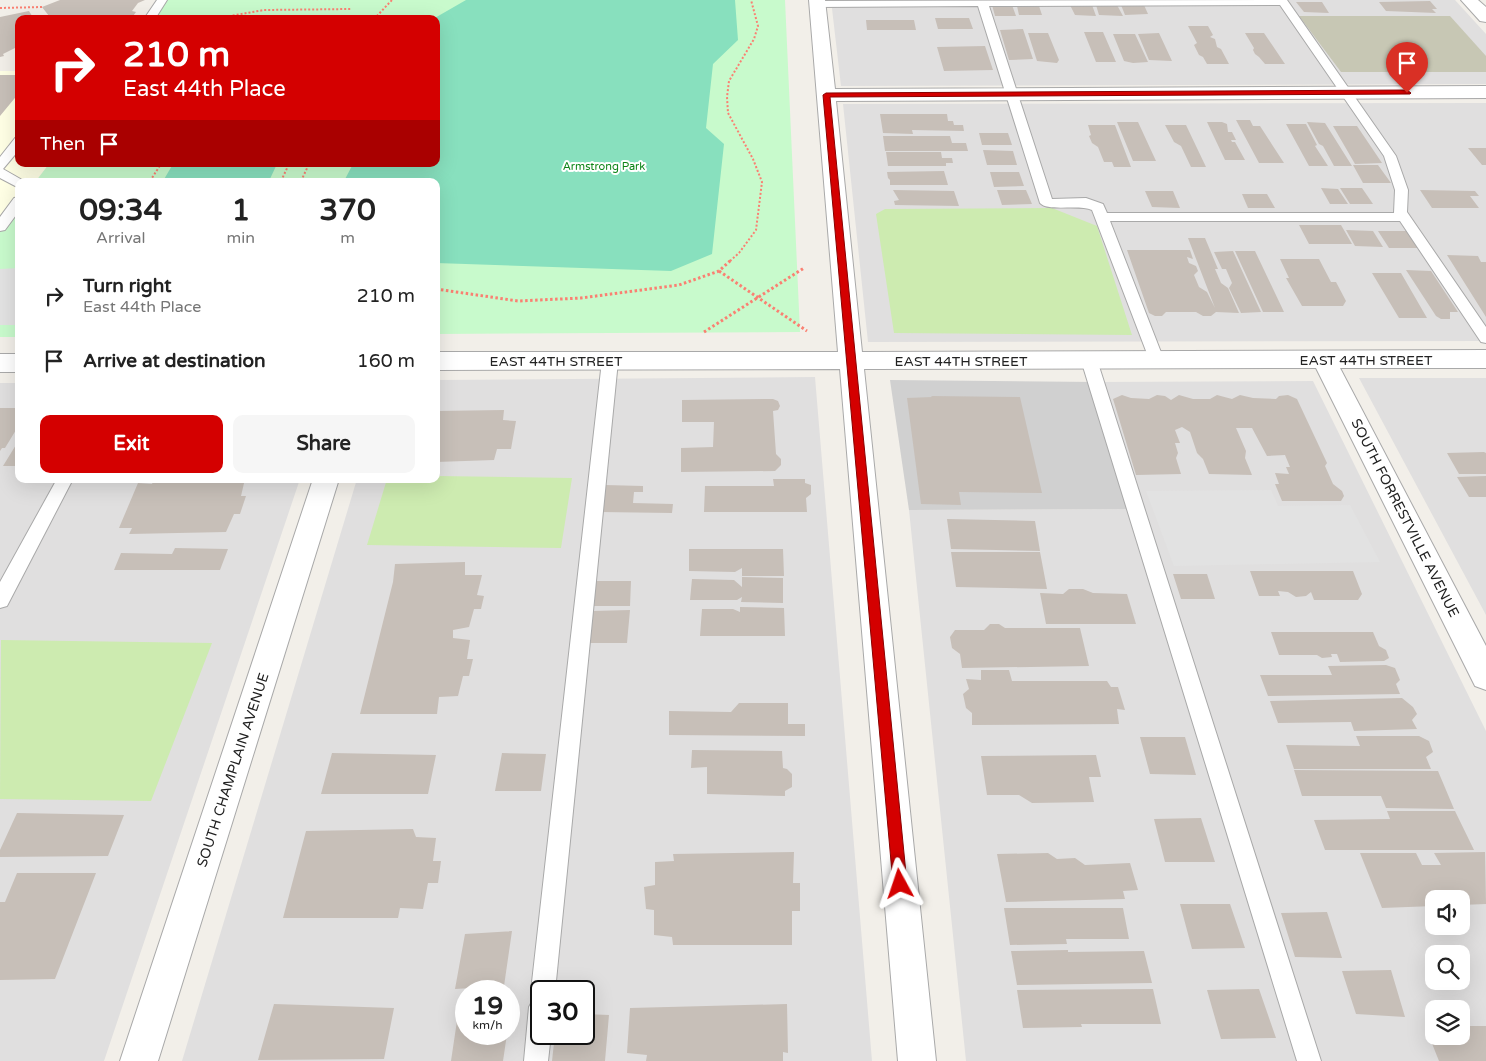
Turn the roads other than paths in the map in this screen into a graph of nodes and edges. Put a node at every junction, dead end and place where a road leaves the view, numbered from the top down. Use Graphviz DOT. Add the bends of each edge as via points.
graph roads {
  1 [pos="162,0"];
  2 [pos="1469,0"];
  3 [pos="1282,1"];
  4 [pos="818,2"];
  5 [pos="983,4"];
  6 [pos="152,15"];
  7 [pos="1486,18"];
  8 [pos="1486,92"];
  9 [pos="1348,93"];
  10 [pos="1012,94"];
  11 [pos="826,95"];
  12 [pos="15,146"];
  13 [pos="0,166"];
  14 [pos="0,172"];
  15 [pos="15,181"];
  16 [pos="15,206"];
  17 [pos="1102,217"];
  18 [pos="1404,218"];
  19 [pos="0,227"];
  20 [pos="1486,338"];
  21 [pos="1486,359"];
  22 [pos="1089,360"];
  23 [pos="1156,360"];
  24 [pos="1324,360"];
  25 [pos="610,361"];
  26 [pos="851,361"];
  27 [pos="440,362"];
  28 [pos="0,363"];
  29 [pos="15,363"];
  30 [pos="63,483"];
  31 [pos="325,483"];
  32 [pos="0,600"];
  33 [pos="1486,676"];
  34 [pos="544,980"];
  35 [pos="537,1045"];
  36 [pos="139,1061"];
  37 [pos="536,1061"];
  38 [pos="917,1061"];
  39 [pos="1309,1061"];
  1 -- 6 [label="lane"];
  2 -- 7 [label="street"];
  3 -- 5 [label="lane"];
  3 -- 9 [label="lane"];
  4 -- 5 [label="lane"];
  4 -- 11 [label="street"];
  5 -- 10 [label="lane"];
  8 -- 9 [label="street"];
  9 -- 10 [label="street"];
  9 -- 18 [label="lane" via="1390,156 1404,200 1400,212"];
  10 -- 11 [label="street"];
  10 -- 17 [label="lane" via="1047,203 1086,202 1098,207"];
  11 -- 26 [label="street"];
  12 -- 13 [label="lane"];
  14 -- 15 [label="lane"];
  16 -- 19 [label="lane"];
  17 -- 18 [label="lane"];
  17 -- 23 [label="lane"];
  18 -- 20 [label="lane"];
  21 -- 24 [label="street, EAST 44TH STREET"];
  22 -- 23 [label="street, EAST 44TH STREET"];
  22 -- 26 [label="street, EAST 44TH STREET"];
  22 -- 39 [label="lane"];
  23 -- 24 [label="street, EAST 44TH STREET"];
  24 -- 33 [label="street, SOUTH FORRESTVILLE AVENUE"];
  25 -- 26 [label="street, EAST 44TH STREET"];
  25 -- 27 [label="street, EAST 44TH STREET"];
  25 -- 34 [label="lane"];
  26 -- 38 [label="street"];
  28 -- 29 [label="street"];
  30 -- 32 [label="lane"];
  31 -- 36 [label="street, SOUTH CHAMPLAIN AVENUE"];
  35 -- 37 [label="lane"];
}
